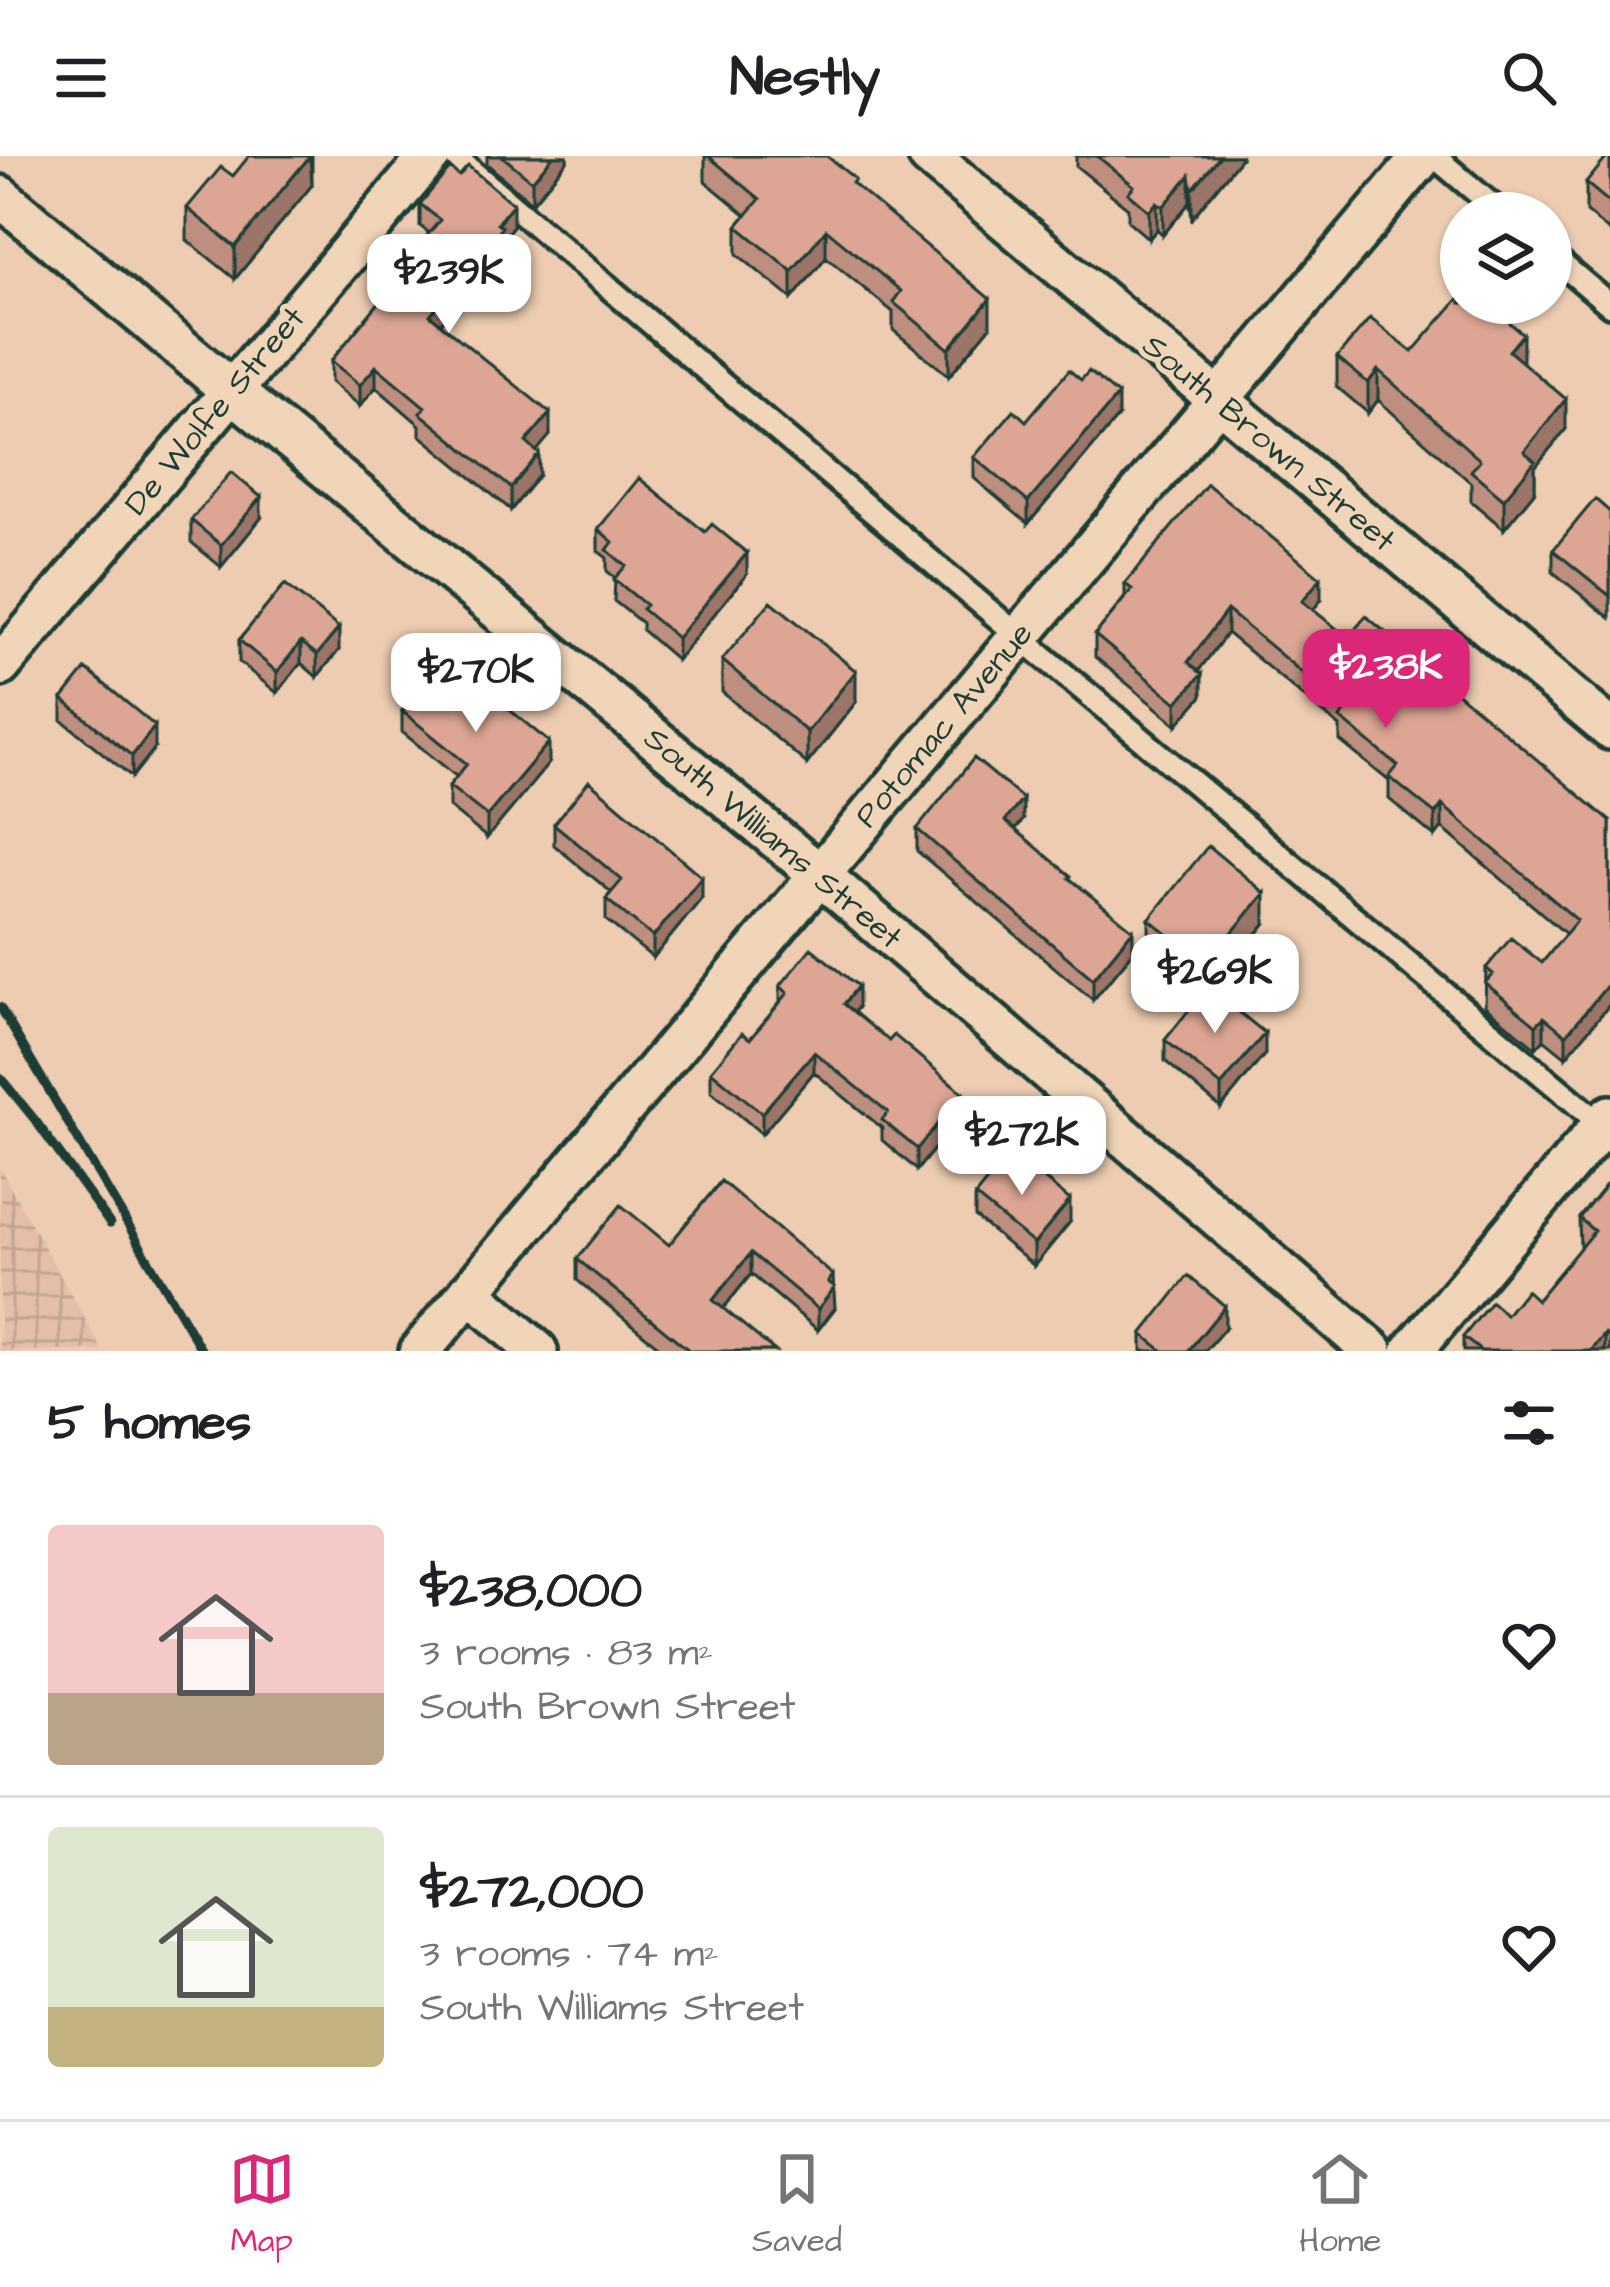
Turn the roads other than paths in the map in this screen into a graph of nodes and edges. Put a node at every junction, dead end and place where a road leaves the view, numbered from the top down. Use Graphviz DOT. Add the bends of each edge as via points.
graph roads {
  1 [pos="430,156"];
  2 [pos="454,156"];
  3 [pos="928,156"];
  4 [pos="1423,156"];
  5 [pos="1434,156"];
  6 [pos="1477,192"];
  7 [pos="0,196"];
  8 [pos="1572,273"];
  9 [pos="1610,305"];
  10 [pos="232,391"];
  11 [pos="1218,399"];
  12 [pos="1019,636"];
  13 [pos="0,666"];
  14 [pos="1610,729"];
  15 [pos="819,874"];
  16 [pos="1607,1124"];
  17 [pos="469,1292"];
  18 [pos="420,1351"];
  19 [pos="538,1351"];
  20 [pos="1373,1351"];
  21 [pos="1412,1351"];
  1 -- 10 [label="street, De Wolfe Street"];
  2 -- 12 [label="lane"];
  3 -- 11 [label="street, South Brown Street"];
  4 -- 11 [label="street, Potomac Avenue"];
  5 -- 6 [label="lane"];
  7 -- 10 [label="street, South Williams Street"];
  8 -- 9 [label="lane"];
  10 -- 13 [label="street, De Wolfe Street"];
  10 -- 15 [label="street, South Williams Street"];
  11 -- 12 [label="street, Potomac Avenue"];
  11 -- 14 [label="street, South Brown Street"];
  12 -- 15 [label="street, Potomac Avenue"];
  12 -- 16 [label="lane"];
  15 -- 17 [label="street, Potomac Avenue"];
  15 -- 20 [label="street, South Williams Street"];
  16 -- 21 [label="street"];
  17 -- 18 [label="street, Potomac Avenue"];
  17 -- 19 [label="street"];
}
